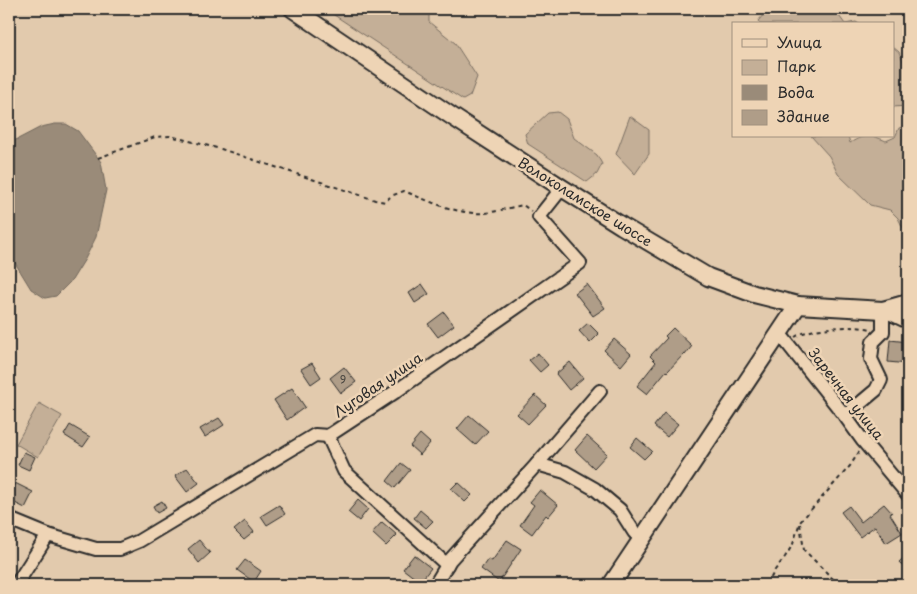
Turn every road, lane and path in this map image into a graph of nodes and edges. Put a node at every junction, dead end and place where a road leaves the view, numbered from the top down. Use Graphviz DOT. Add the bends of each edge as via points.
graph roads {
  1 [pos="294,9"];
  2 [pos="98,158"];
  3 [pos="562,188"];
  4 [pos="539,217"];
  5 [pos="908,303"];
  6 [pos="798,305"];
  7 [pos="883,310"];
  8 [pos="908,322"];
  9 [pos="883,332"];
  10 [pos="783,339"];
  11 [pos="600,391"];
  12 [pos="845,416"];
  13 [pos="328,436"];
  14 [pos="863,441"];
  15 [pos="537,464"];
  16 [pos="908,494"];
  17 [pos="9,519"];
  18 [pos="800,522"];
  19 [pos="48,535"];
  20 [pos="641,539"];
  21 [pos="447,565"];
  22 [pos="16,585"];
  23 [pos="435,585"];
  24 [pos="611,585"];
  25 [pos="767,585"];
  26 [pos="837,585"];
  1 -- 3 [label="main road, Волоколамское шоссе"];
  2 -- 4 [label="path" via="155,137 170,136 221,149 375,200 385,202 404,191 453,210 487,213 523,205"];
  3 -- 4 [label="street"];
  3 -- 6 [label="main road, Волоколамское шоссе" via="708,277 754,294"];
  4 -- 13 [label="street, Луговая улица" via="580,263"];
  5 -- 7 [label="main road, Волоколамское шоссе"];
  6 -- 7 [label="main road, Волоколамское шоссе"];
  6 -- 10 [label="main road"];
  7 -- 8 [label="street"];
  7 -- 9 [label="street"];
  9 -- 10 [label="path" via="863,328 826,328"];
  9 -- 12 [label="street" via="873,342 872,359 881,380 876,390"];
  10 -- 12 [label="street, Заречная улица"];
  10 -- 20 [label="main road"];
  11 -- 15 [label="street"];
  12 -- 14 [label="street, Заречная улица"];
  13 -- 19 [label="street, Луговая улица" via="315,435 120,550 96,550"];
  13 -- 21 [label="street" via="344,471"];
  14 -- 16 [label="street, Заречная улица"];
  14 -- 18 [label="path" via="850,466"];
  15 -- 20 [label="street" via="565,472 594,489 620,510"];
  15 -- 21 [label="street"];
  17 -- 19 [label="street, Луговая улица"];
  18 -- 25 [label="path" via="793,544"];
  18 -- 26 [label="path" via="804,550"];
  19 -- 22 [label="street"];
  20 -- 24 [label="main road"];
  21 -- 23 [label="street"];
}
